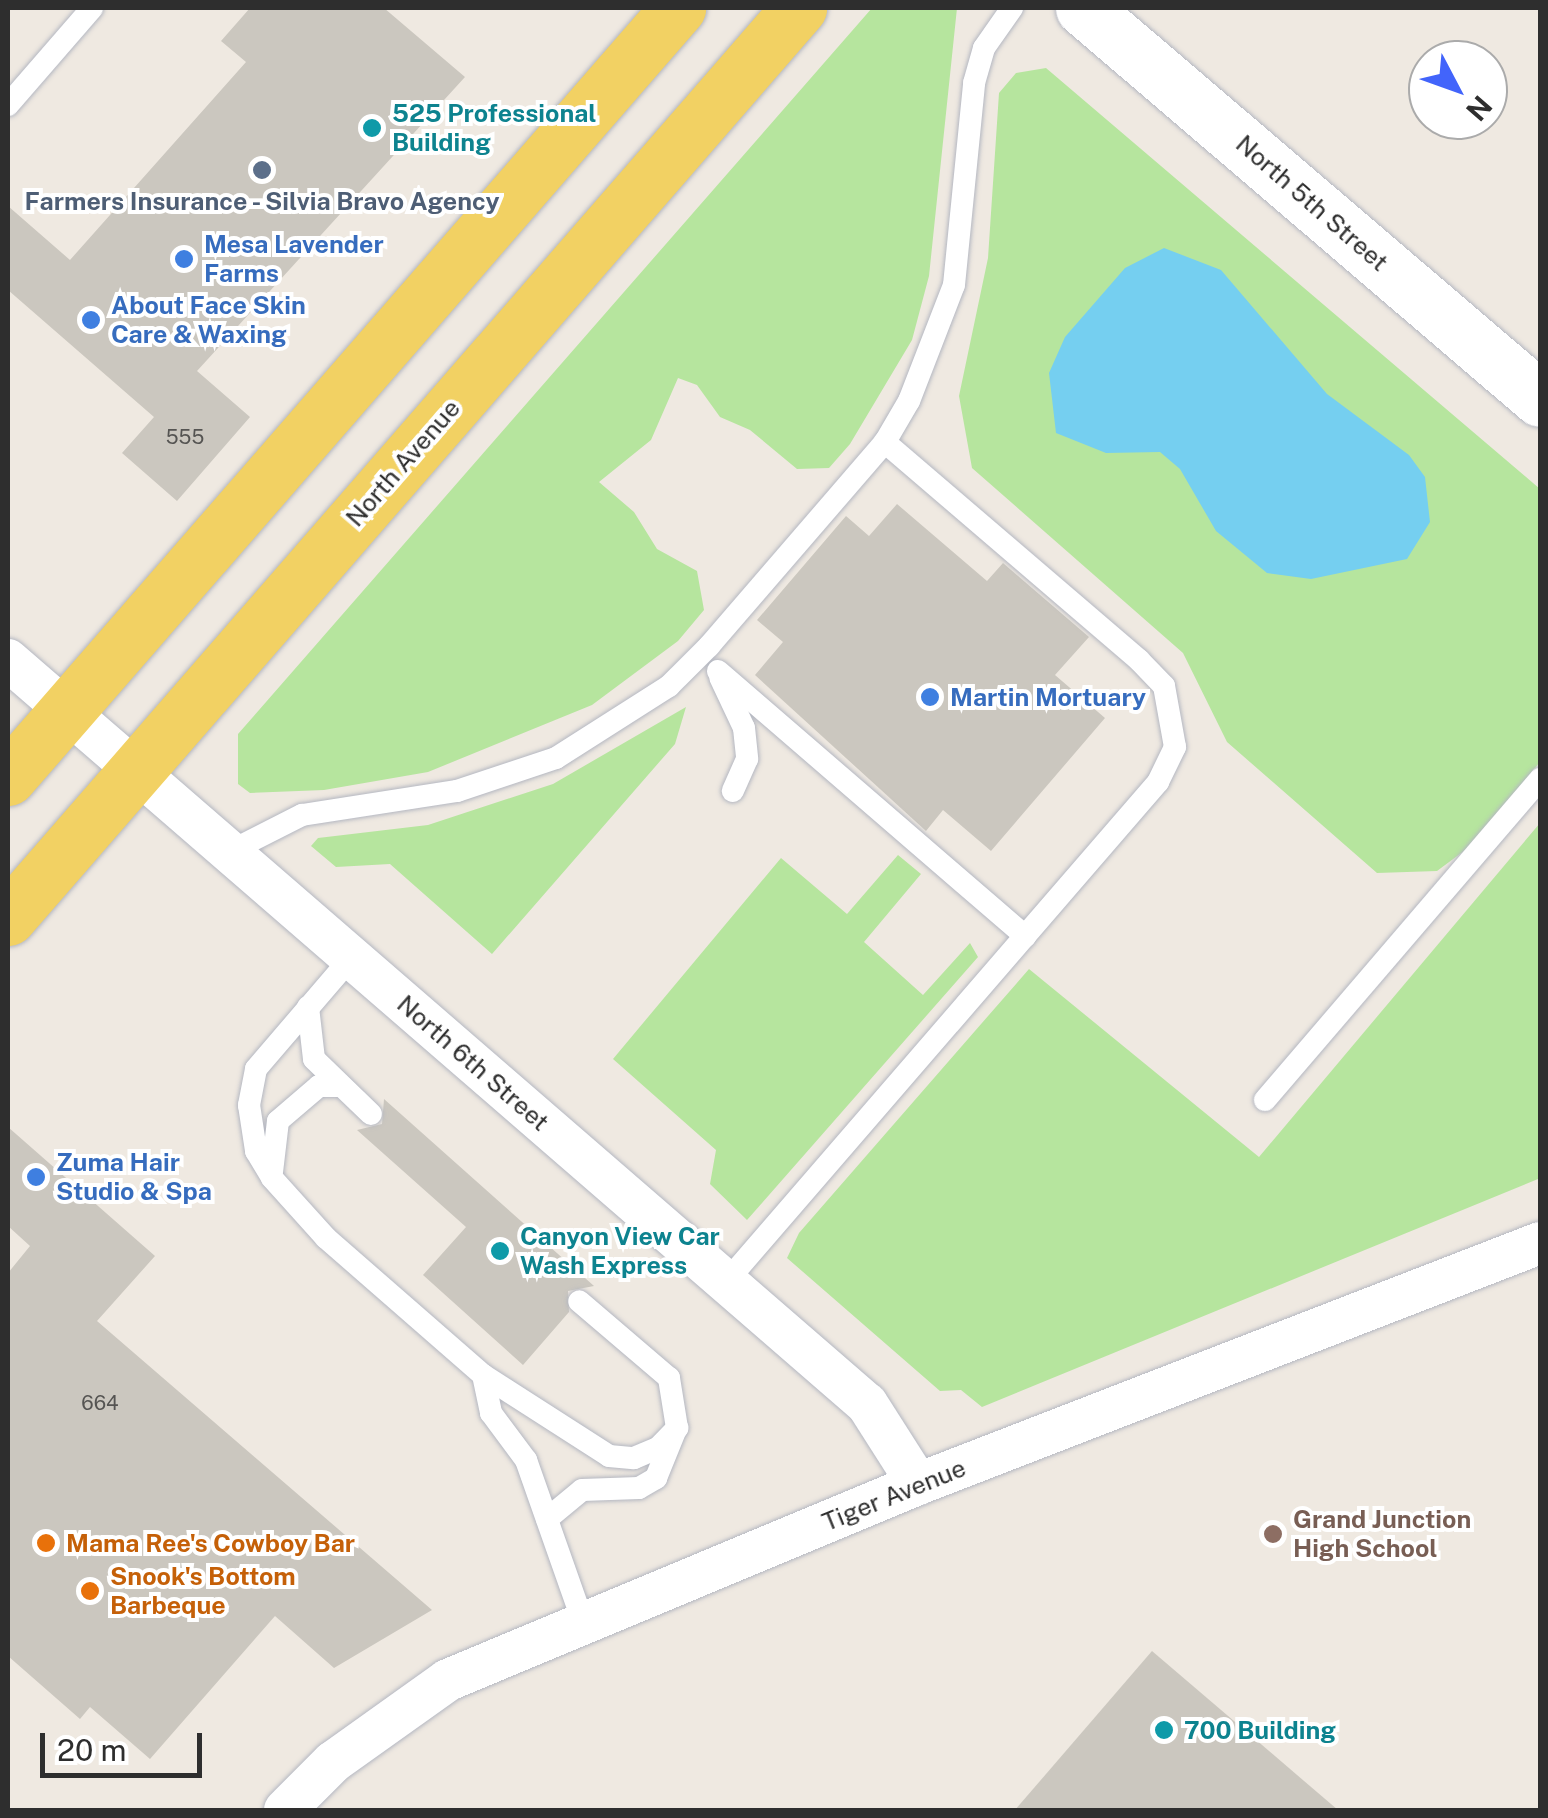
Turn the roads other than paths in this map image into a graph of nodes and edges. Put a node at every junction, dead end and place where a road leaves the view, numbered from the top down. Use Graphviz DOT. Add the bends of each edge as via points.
graph roads {
  1 [pos="92,8"];
  2 [pos="678,8"];
  3 [pos="798,8"];
  4 [pos="1012,8"];
  5 [pos="1083,8"];
  6 [pos="8,105"];
  7 [pos="1540,398"];
  8 [pos="885,442"];
  9 [pos="708,646"];
  10 [pos="8,660"];
  11 [pos="718,670"];
  12 [pos="66,711"];
  13 [pos="134,772"];
  14 [pos="8,778"];
  15 [pos="1540,779"];
  16 [pos="733,791"];
  17 [pos="228,852"];
  18 [pos="8,918"];
  19 [pos="1025,936"];
  20 [pos="351,958"];
  21 [pos="308,1007"];
  22 [pos="339,1086"];
  23 [pos="1264,1100"];
  24 [pos="370,1114"];
  25 [pos="272,1178"];
  26 [pos="1540,1243"];
  27 [pos="726,1282"];
  28 [pos="579,1301"];
  29 [pos="483,1375"];
  30 [pos="676,1428"];
  31 [pos="918,1484"];
  32 [pos="547,1519"];
  33 [pos="584,1622"];
  34 [pos="284,1810"];
  1 -- 6 [label="lane"];
  2 -- 12 [label="main road"];
  3 -- 13 [label="main road, North Avenue"];
  4 -- 8 [label="lane" via="984,48 974,83 954,286"];
  5 -- 7 [label="street, North 5th Street"];
  8 -- 9 [label="lane"];
  8 -- 19 [label="lane" via="1164,686 1175,748 1158,782"];
  9 -- 11 [label="lane"];
  9 -- 17 [label="lane" via="670,686 556,758 457,791 302,814"];
  10 -- 12 [label="street, North 6th Street"];
  11 -- 16 [label="lane" via="744,728 747,758"];
  11 -- 19 [label="lane"];
  12 -- 13 [label="street, North 6th Street"];
  12 -- 14 [label="main road"];
  13 -- 17 [label="street, North 6th Street"];
  13 -- 18 [label="main road, North Avenue"];
  15 -- 23 [label="lane"];
  17 -- 20 [label="street, North 6th Street"];
  19 -- 27 [label="lane"];
  20 -- 21 [label="lane"];
  20 -- 27 [label="street, North 6th Street"];
  21 -- 22 [label="lane" via="314,1059"];
  21 -- 25 [label="lane" via="256,1069 250,1104 256,1151"];
  22 -- 24 [label="lane"];
  22 -- 25 [label="lane" via="318,1086 278,1121"];
  25 -- 29 [label="lane" via="337,1249"];
  26 -- 31 [label="street, Tiger Avenue"];
  27 -- 31 [label="street, North 6th Street" via="867,1404"];
  28 -- 30 [label="lane" via="668,1378"];
  29 -- 30 [label="lane" via="609,1456 634,1458"];
  29 -- 32 [label="lane" via="491,1413 526,1460"];
  30 -- 32 [label="lane" via="656,1478 640,1488 582,1490"];
  31 -- 33 [label="street, Tiger Avenue"];
  32 -- 33 [label="lane"];
  33 -- 34 [label="street, Tiger Avenue" via="448,1680 333,1762"];
}
